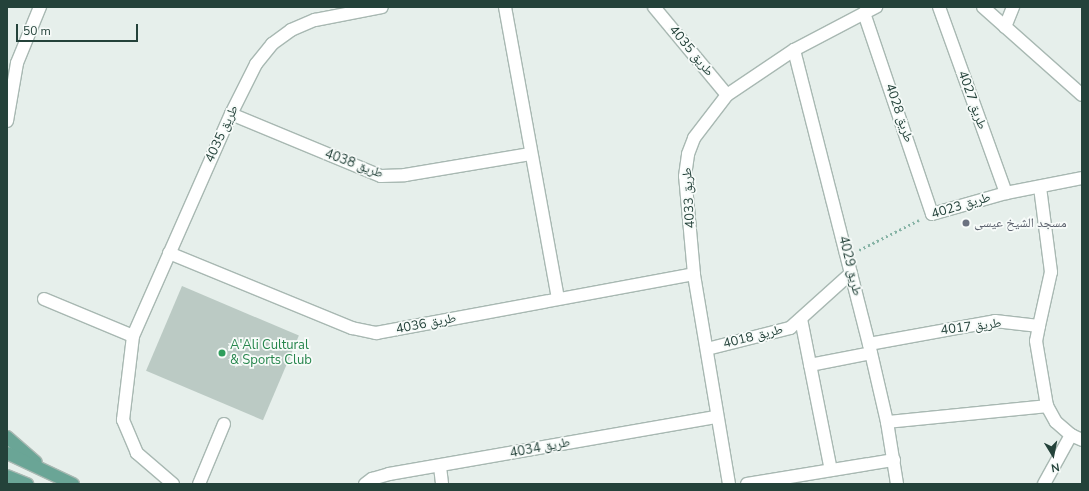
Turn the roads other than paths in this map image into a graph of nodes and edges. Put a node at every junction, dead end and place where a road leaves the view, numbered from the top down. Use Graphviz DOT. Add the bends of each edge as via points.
graph roads {
  1 [pos="40,7"];
  2 [pos="382,7"];
  3 [pos="505,7"];
  4 [pos="654,7"];
  5 [pos="876,7"];
  6 [pos="939,7"];
  7 [pos="983,7"];
  8 [pos="1013,7"];
  9 [pos="864,13"];
  10 [pos="1004,27"];
  11 [pos="794,50"];
  12 [pos="727,95"];
  13 [pos="1082,95"];
  14 [pos="231,114"];
  15 [pos="7,121"];
  16 [pos="530,154"];
  17 [pos="1082,178"];
  18 [pos="1040,187"];
  19 [pos="1006,193"];
  20 [pos="932,214"];
  21 [pos="169,253"];
  22 [pos="851,273"];
  23 [pos="694,274"];
  24 [pos="558,298"];
  25 [pos="44,299"];
  26 [pos="802,319"];
  27 [pos="1039,326"];
  28 [pos="133,336"];
  29 [pos="870,348"];
  30 [pos="707,349"];
  31 [pos="810,364"];
  32 [pos="1047,406"];
  33 [pos="717,417"];
  34 [pos="887,422"];
  35 [pos="224,424"];
  36 [pos="1071,435"];
  37 [pos="7,437"];
  38 [pos="1082,440"];
  39 [pos="7,453"];
  40 [pos="894,460"];
  41 [pos="440,467"];
  42 [pos="831,470"];
  43 [pos="48,472"];
  44 [pos="7,476"];
  45 [pos="27,484"];
  46 [pos="73,484"];
  47 [pos="173,484"];
  48 [pos="199,484"];
  49 [pos="365,484"];
  50 [pos="442,484"];
  51 [pos="729,484"];
  52 [pos="747,484"];
  53 [pos="898,484"];
  54 [pos="1044,484"];
  1 -- 15 [label="street" via="17,63"];
  2 -- 14 [label="street, طريق 4035" via="315,20 291,30 272,44 256,64"];
  3 -- 16 [label="street"];
  4 -- 12 [label="street, طريق 4035"];
  5 -- 9 [label="street, طريق 4033"];
  6 -- 19 [label="street, طريق 4027"];
  7 -- 10 [label="street"];
  8 -- 10 [label="street"];
  9 -- 11 [label="street, طريق 4033"];
  9 -- 20 [label="street, طريق 4028"];
  10 -- 13 [label="street"];
  11 -- 12 [label="street, طريق 4033"];
  11 -- 22 [label="street, طريق 4029"];
  12 -- 23 [label="street, طريق 4033" via="694,138 688,154 685,176"];
  14 -- 16 [label="street, طريق 4038" via="381,176 405,176"];
  14 -- 21 [label="street, طريق 4035"];
  16 -- 24 [label="street"];
  17 -- 18 [label="street, طريق 4023"];
  18 -- 19 [label="street, طريق 4023"];
  18 -- 27 [label="street" via="1052,272"];
  19 -- 20 [label="street, طريق 4023"];
  21 -- 24 [label="street, طريق 4036" via="365,332 388,332"];
  21 -- 28 [label="street, طريق 4035"];
  22 -- 26 [label="street, طريق 4018"];
  22 -- 29 [label="street, طريق 4029"];
  23 -- 24 [label="street, طريق 4036"];
  23 -- 30 [label="street, طريق 4033"];
  25 -- 28 [label="street"];
  26 -- 30 [label="street, طريق 4018" via="776,333"];
  26 -- 31 [label="street"];
  27 -- 29 [label="street, طريق 4017" via="995,322"];
  27 -- 32 [label="street" via="1036,341"];
  28 -- 47 [label="street, طريق 4035" via="123,420 138,453"];
  29 -- 31 [label="street, طريق 4017"];
  29 -- 34 [label="street, طريق 4029"];
  30 -- 33 [label="street, طريق 4033"];
  31 -- 42 [label="street"];
  32 -- 34 [label="street"];
  32 -- 36 [label="street" via="1056,422"];
  33 -- 41 [label="street, طريق 4034"];
  33 -- 51 [label="street, طريق 4033"];
  34 -- 40 [label="street, طريق 4029"];
  35 -- 48 [label="street"];
  36 -- 38 [label="street"];
  36 -- 54 [label="street"];
  37 -- 43 [label="main road"];
  39 -- 43 [label="main road"];
  40 -- 42 [label="street"];
  40 -- 53 [label="street, طريق 4029"];
  41 -- 49 [label="street, طريق 4034" via="389,474 372,478"];
  41 -- 50 [label="street"];
  42 -- 52 [label="street"];
  43 -- 46 [label="main road"];
  44 -- 45 [label="main road"];
}
